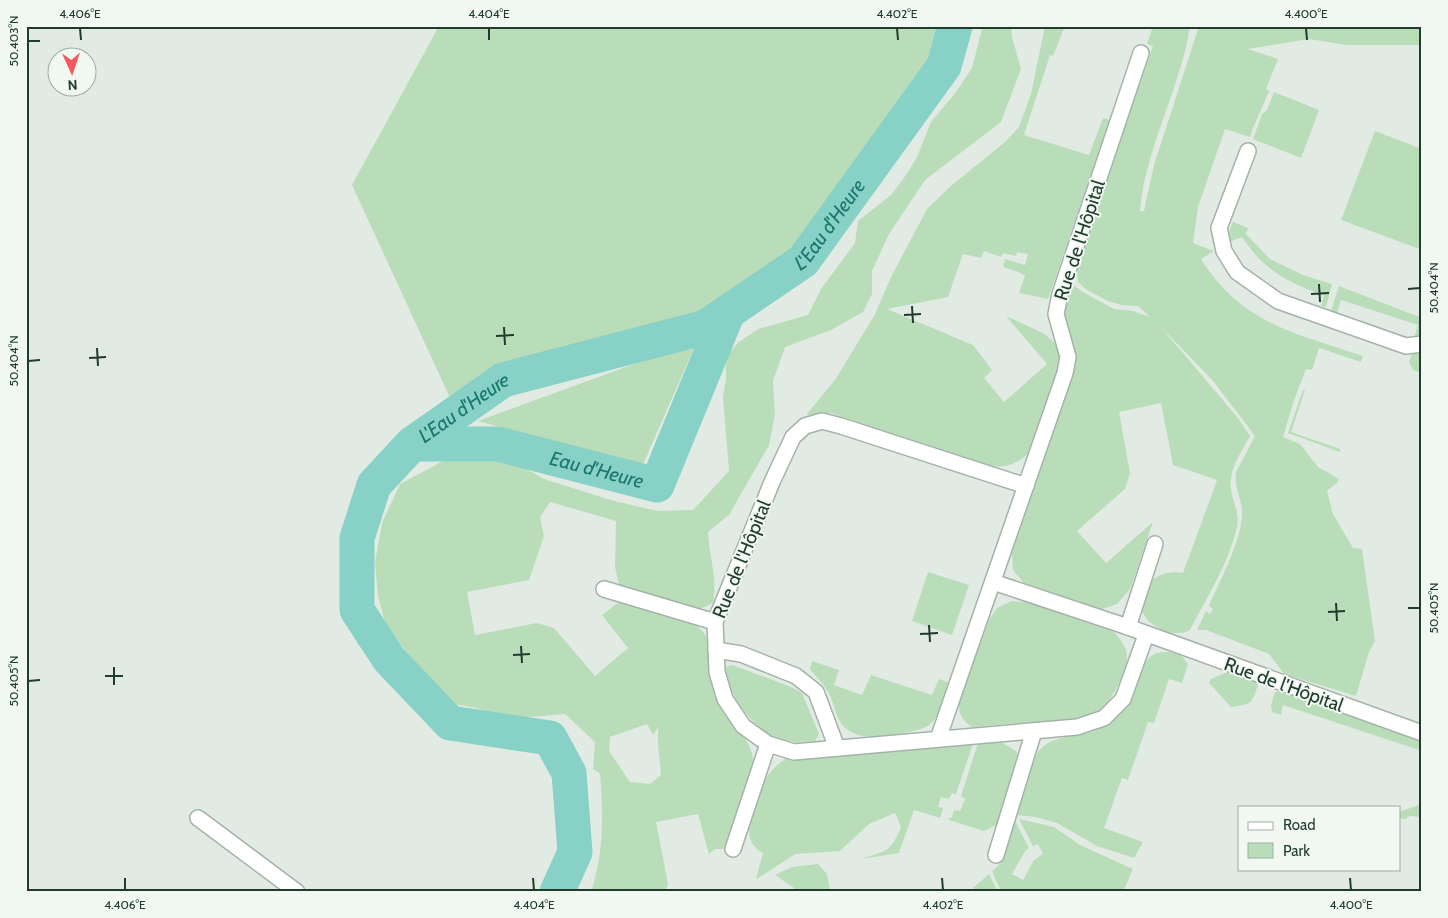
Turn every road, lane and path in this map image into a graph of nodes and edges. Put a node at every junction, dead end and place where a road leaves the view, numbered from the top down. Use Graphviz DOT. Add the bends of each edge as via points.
graph roads {
  1 [pos="1141,53"];
  2 [pos="1248,151"];
  3 [pos="1422,344"];
  4 [pos="1026,486"];
  5 [pos="1156,544"];
  6 [pos="993,582"];
  7 [pos="604,589"];
  8 [pos="714,622"];
  9 [pos="1128,627"];
  10 [pos="1146,635"];
  11 [pos="716,650"];
  12 [pos="1034,731"];
  13 [pos="1422,733"];
  14 [pos="938,739"];
  15 [pos="768,744"];
  16 [pos="837,748"];
  17 [pos="198,818"];
  18 [pos="733,850"];
  19 [pos="996,856"];
  20 [pos="297,892"];
  1 -- 4 [label="street, Rue de l'Hôpital" via="1060,294 1056,314 1068,357"];
  2 -- 3 [label="street" via="1219,228 1224,251 1237,272 1278,301 1406,346"];
  4 -- 6 [label="street, Rue de l'Hôpital"];
  4 -- 8 [label="street, Rue de l'Hôpital" via="841,426 822,421 805,426 793,437 772,482"];
  5 -- 9 [label="street"];
  6 -- 9 [label="street, Rue de l'Hôpital"];
  6 -- 14 [label="street, Rue de l'Hôpital"];
  7 -- 8 [label="street"];
  8 -- 11 [label="street, Rue de l'Hôpital"];
  9 -- 10 [label="street, Rue de l'Hôpital"];
  10 -- 12 [label="street, Rue de l'Hôpital" via="1123,699 1104,718 1077,727"];
  10 -- 13 [label="street, Rue de l'Hôpital"];
  11 -- 15 [label="street, Rue de l'Hôpital" via="717,672 725,699 743,726"];
  11 -- 16 [label="street" via="741,654 796,676 816,692"];
  12 -- 14 [label="street, Rue de l'Hôpital"];
  12 -- 19 [label="street"];
  14 -- 16 [label="street, Rue de l'Hôpital"];
  15 -- 16 [label="street, Rue de l'Hôpital" via="794,752"];
  15 -- 18 [label="street"];
  17 -- 20 [label="street"];
}
